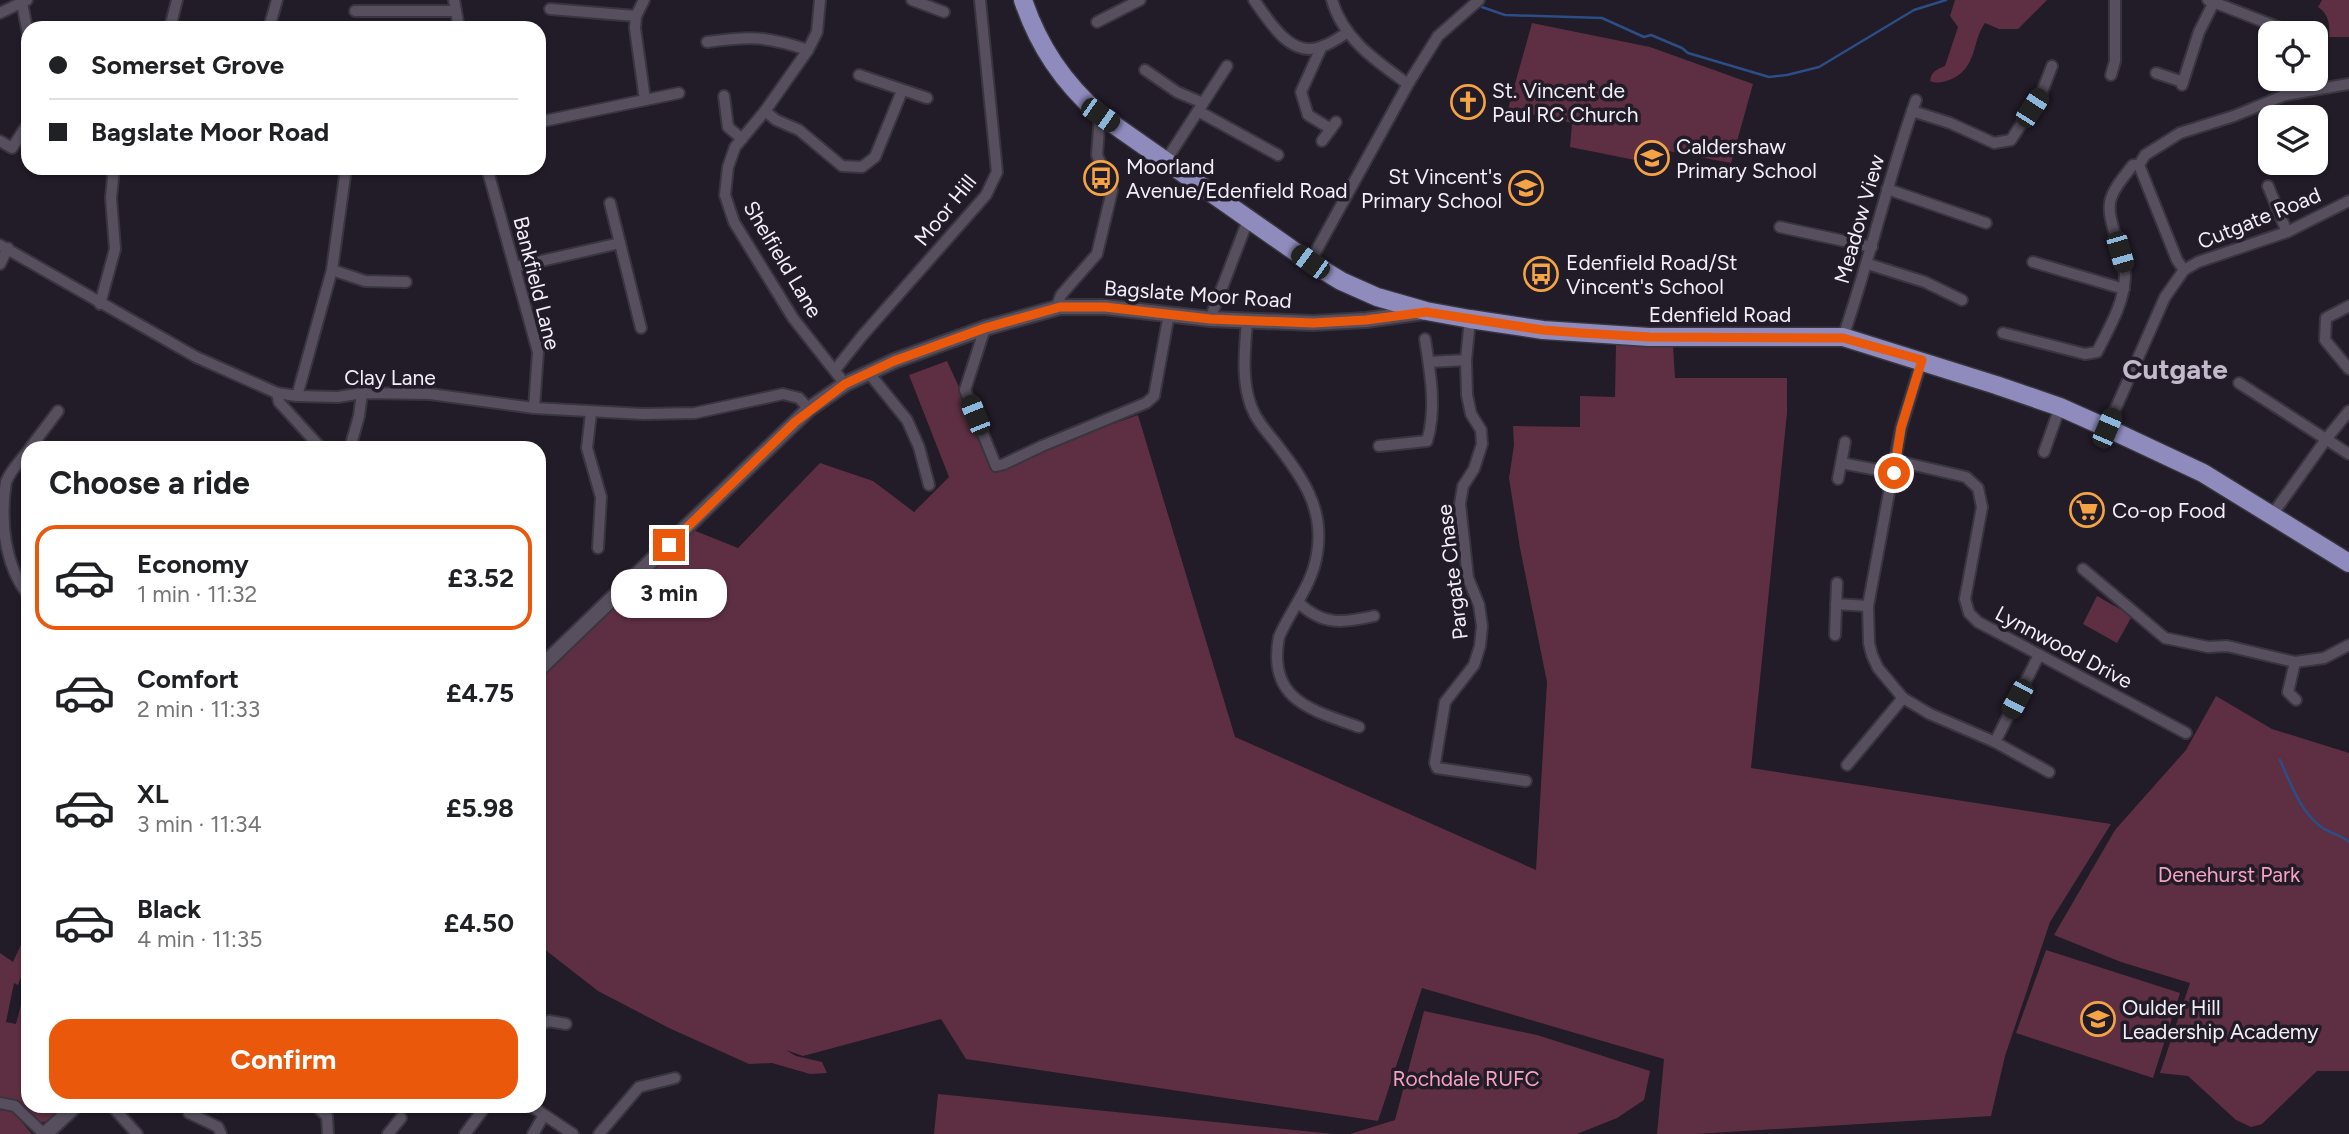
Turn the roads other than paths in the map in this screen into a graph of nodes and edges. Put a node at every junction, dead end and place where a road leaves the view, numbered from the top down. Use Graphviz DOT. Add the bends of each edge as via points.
graph roads {
  1 [pos="177,0"];
  2 [pos="277,0"];
  3 [pos="644,0"];
  4 [pos="820,0"];
  5 [pos="912,0"];
  6 [pos="980,0"];
  7 [pos="1023,0"];
  8 [pos="1035,0"];
  9 [pos="1254,0"];
  10 [pos="1332,0"];
  11 [pos="1479,0"];
  12 [pos="2115,0"];
  13 [pos="25,1"];
  14 [pos="1137,1"];
  15 [pos="2211,1"];
  16 [pos="376,5"];
  17 [pos="455,6"];
  18 [pos="550,9"];
  19 [pos="355,11"];
  20 [pos="944,12"];
  21 [pos="0,13"];
  22 [pos="636,16"];
  23 [pos="27,21"];
  24 [pos="172,21"];
  25 [pos="271,21"];
  26 [pos="2262,21"];
  27 [pos="1097,22"];
  28 [pos="1348,32"];
  29 [pos="706,43"];
  30 [pos="1321,48"];
  31 [pos="808,50"];
  32 [pos="1046,51"];
  33 [pos="1227,66"];
  34 [pos="2052,66"];
  35 [pos="1145,70"];
  36 [pos="2156,73"];
  37 [pos="859,75"];
  38 [pos="2111,75"];
  39 [pos="1408,84"];
  40 [pos="2349,84"];
  41 [pos="902,91"];
  42 [pos="2284,91"];
  43 [pos="679,93"];
  44 [pos="2285,95"];
  45 [pos="724,96"];
  46 [pos="927,98"];
  47 [pos="645,100"];
  48 [pos="1201,107"];
  49 [pos="765,111"];
  50 [pos="1100,115"];
  51 [pos="546,121"];
  52 [pos="21,134"];
  53 [pos="742,139"];
  54 [pos="0,141"];
  55 [pos="1322,141"];
  56 [pos="1278,155"];
  57 [pos="1165,162"];
  58 [pos="2139,165"];
  59 [pos="113,175"];
  60 [pos="345,175"];
  61 [pos="489,175"];
  62 [pos="2268,186"];
  63 [pos="1887,189"];
  64 [pos="2349,201"];
  65 [pos="610,203"];
  66 [pos="1248,220"];
  67 [pos="1986,223"];
  68 [pos="1780,227"];
  69 [pos="2287,232"];
  70 [pos="620,243"];
  71 [pos="4,247"];
  72 [pos="1872,247"];
  73 [pos="1310,262"];
  74 [pos="2033,262"];
  75 [pos="0,264"];
  76 [pos="1868,264"];
  77 [pos="515,267"];
  78 [pos="332,270"];
  79 [pos="2184,270"];
  80 [pos="406,282"];
  81 [pos="2124,289"];
  82 [pos="1377,297"];
  83 [pos="1962,300"];
  84 [pos="100,304"];
  85 [pos="2349,306"];
  86 [pos="1060,307"];
  87 [pos="1426,312"];
  88 [pos="1169,314"];
  89 [pos="1210,319"];
  90 [pos="1369,319"];
  91 [pos="1470,320"];
  92 [pos="1247,321"];
  93 [pos="641,328"];
  94 [pos="985,328"];
  95 [pos="2003,333"];
  96 [pos="1843,338"];
  97 [pos="1425,339"];
  98 [pos="1466,360"];
  99 [pos="1922,360"];
  100 [pos="1429,362"];
  101 [pos="2349,369"];
  102 [pos="835,370"];
  103 [pos="868,372"];
  104 [pos="2239,383"];
  105 [pos="845,384"];
  106 [pos="277,393"];
  107 [pos="362,393"];
  108 [pos="298,396"];
  109 [pos="2060,407"];
  110 [pos="534,408"];
  111 [pos="809,409"];
  112 [pos="58,411"];
  113 [pos="2349,411"];
  114 [pos="591,412"];
  115 [pos="2107,428"];
  116 [pos="2327,438"];
  117 [pos="36,441"];
  118 [pos="315,441"];
  119 [pos="352,441"];
  120 [pos="1845,442"];
  121 [pos="1379,446"];
  122 [pos="2043,452"];
  123 [pos="2349,454"];
  124 [pos="21,459"];
  125 [pos="1841,463"];
  126 [pos="1896,467"];
  127 [pos="3,479"];
  128 [pos="1838,479"];
  129 [pos="929,485"];
  130 [pos="2272,515"];
  131 [pos="598,548"];
  132 [pos="2349,563"];
  133 [pos="5,565"];
  134 [pos="2083,569"];
  135 [pos="1837,583"];
  136 [pos="21,586"];
  137 [pos="1298,602"];
  138 [pos="1836,604"];
  139 [pos="1868,606"];
  140 [pos="1374,616"];
  141 [pos="1835,635"];
  142 [pos="2349,645"];
  143 [pos="2039,656"];
  144 [pos="546,662"];
  145 [pos="2295,662"];
  146 [pos="1903,698"];
  147 [pos="2296,700"];
  148 [pos="1359,727"];
  149 [pos="2186,733"];
  150 [pos="1994,742"];
  151 [pos="1846,765"];
  152 [pos="2049,772"];
  153 [pos="1526,781"];
  154 [pos="546,1022"];
  155 [pos="566,1024"];
  156 [pos="675,1078"];
  157 [pos="0,1104"];
  158 [pos="21,1112"];
  159 [pos="22,1113"];
  160 [pos="67,1113"];
  161 [pos="118,1113"];
  162 [pos="324,1113"];
  163 [pos="481,1113"];
  164 [pos="541,1113"];
  165 [pos="189,1114"];
  166 [pos="544,1115"];
  167 [pos="401,1118"];
  168 [pos="44,1134"];
  169 [pos="137,1134"];
  170 [pos="221,1134"];
  171 [pos="328,1134"];
  172 [pos="388,1134"];
  173 [pos="465,1134"];
  174 [pos="533,1134"];
  175 [pos="573,1134"];
  176 [pos="599,1134"];
  1 -- 24 [label="street"];
  2 -- 25 [label="street"];
  3 -- 22 [label="street"];
  4 -- 31 [label="street, Shelfield Lane" via="817,32"];
  5 -- 20 [label="street"];
  6 -- 102 [label="street, Moor Hill" via="997,172 986,195"];
  7 -- 32 [label="main road, Edenfield Road" via="1033,31"];
  8 -- 32 [label="main road, Edenfield Road" via="1044,25"];
  9 -- 30 [label="street" via="1279,35 1297,47"];
  10 -- 28 [label="street" via="1337,18"];
  11 -- 39 [label="street" via="1438,36"];
  12 -- 38 [label="street"];
  13 -- 21 [label="street"];
  13 -- 23 [label="street"];
  14 -- 27 [label="street"];
  15 -- 26 [label="street"];
  15 -- 36 [label="street" via="2182,84"];
  16 -- 17 [label="street"];
  16 -- 19 [label="street"];
  18 -- 22 [label="street"];
  22 -- 47 [label="street"];
  28 -- 30 [label="street"];
  28 -- 39 [label="street" via="1364,52"];
  29 -- 31 [label="street" via="740,37 774,39"];
  30 -- 55 [label="street" via="1301,92 1308,115 1334,126"];
  31 -- 49 [label="street, Shelfield Lane"];
  32 -- 50 [label="main road, Edenfield Road" via="1073,91"];
  33 -- 48 [label="street"];
  34 -- 63 [label="street, Meadow View" via="2042,92 2011,140 1994,143 1914,106"];
  35 -- 48 [label="street"];
  37 -- 41 [label="street"];
  39 -- 73 [label="street"];
  40 -- 44 [label="street"];
  41 -- 46 [label="street"];
  41 -- 49 [label="street" via="875,157 862,167 842,166 799,130"];
  42 -- 44 [label="street"];
  43 -- 47 [label="street"];
  44 -- 58 [label="street" via="2180,133 2145,155"];
  45 -- 53 [label="street" via="728,127"];
  47 -- 51 [label="street"];
  48 -- 56 [label="street"];
  48 -- 57 [label="street"];
  49 -- 53 [label="street, Shelfield Lane"];
  50 -- 57 [label="main road, Edenfield Road"];
  50 -- 86 [label="street" via="1097,155 1112,191 1097,254 1060,295"];
  52 -- 54 [label="street" via="12,148"];
  53 -- 102 [label="street, Shelfield Lane" via="728,167 725,195 734,222 793,318"];
  57 -- 66 [label="main road, Edenfield Road"];
  58 -- 79 [label="street"];
  58 -- 81 [label="street" via="2133,164 2110,193 2109,214 2125,271"];
  59 -- 84 [label="street" via="115,249"];
  60 -- 78 [label="street"];
  61 -- 77 [label="street, Bankfield Lane"];
  62 -- 69 [label="street"];
  63 -- 67 [label="street"];
  63 -- 72 [label="street, Meadow View"];
  64 -- 69 [label="street, Cutgate Road"];
  65 -- 70 [label="street"];
  66 -- 73 [label="main road, Edenfield Road"];
  66 -- 89 [label="street"];
  68 -- 72 [label="street"];
  69 -- 79 [label="street, Cutgate Road"];
  70 -- 77 [label="street"];
  70 -- 93 [label="street"];
  71 -- 75 [label="street"];
  71 -- 84 [label="street, Clay Lane"];
  72 -- 76 [label="street, Meadow View"];
  73 -- 82 [label="main road, Edenfield Road"];
  74 -- 81 [label="street"];
  76 -- 83 [label="street" via="1925,282"];
  76 -- 96 [label="street, Meadow View"];
  77 -- 110 [label="street, Bankfield Lane" via="538,352"];
  78 -- 80 [label="street" via="365,281"];
  78 -- 108 [label="street"];
  79 -- 115 [label="street" via="2165,297"];
  81 -- 95 [label="street" via="2092,355"];
  82 -- 87 [label="main road, Edenfield Road"];
  82 -- 90 [label="street"];
  84 -- 106 [label="street, Clay Lane" via="218,368"];
  85 -- 101 [label="street" via="2326,317 2325,340"];
  86 -- 88 [label="street, Bagslate Moor Road"];
  86 -- 94 [label="street, Bagslate Moor Road"];
  87 -- 90 [label="street, Bagslate Moor Road"];
  87 -- 91 [label="main road, Edenfield Road"];
  88 -- 89 [label="street, Bagslate Moor Road"];
  88 -- 94 [label="street" via="1154,396 996,466 965,390"];
  89 -- 92 [label="street, Bagslate Moor Road"];
  90 -- 92 [label="street, Bagslate Moor Road"];
  91 -- 96 [label="main road, Edenfield Road" via="1650,337"];
  91 -- 98 [label="street, Pargate Chase"];
  92 -- 137 [label="street" via="1244,364 1251,406 1302,477 1314,507 1317,554"];
  94 -- 103 [label="street, Bagslate Moor Road"];
  96 -- 99 [label="main road, Edenfield Road"];
  97 -- 100 [label="street"];
  98 -- 100 [label="street"];
  98 -- 153 [label="street, Pargate Chase" via="1466,395 1482,444 1460,504 1468,578 1482,626 1474,664 1445,702 1435,764 1437,768"];
  99 -- 109 [label="main road, Edenfield Road"];
  99 -- 126 [label="street" via="1901,428"];
  100 -- 121 [label="street" via="1432,424 1427,441"];
  102 -- 105 [label="street, Shelfield Lane"];
  103 -- 105 [label="street, Bagslate Moor Road"];
  103 -- 129 [label="street" via="907,420"];
  104 -- 116 [label="street"];
  105 -- 111 [label="street, Bagslate Moor Road"];
  106 -- 108 [label="street, Clay Lane"];
  106 -- 118 [label="street" via="279,402"];
  107 -- 108 [label="street, Clay Lane"];
  107 -- 110 [label="street, Clay Lane" via="430,394"];
  107 -- 119 [label="street"];
  109 -- 115 [label="main road, Edenfield Road"];
  109 -- 122 [label="street"];
  110 -- 114 [label="street, Clay Lane"];
  111 -- 114 [label="street, Clay Lane" via="799,398 783,394 695,413"];
  111 -- 144 [label="street, Bagslate Moor Road"];
  112 -- 117 [label="street"];
  113 -- 116 [label="street"];
  114 -- 131 [label="street" via="587,448 601,497"];
  115 -- 130 [label="main road, Edenfield Road" via="2190,465"];
  116 -- 123 [label="street"];
  116 -- 130 [label="street"];
  120 -- 125 [label="street"];
  124 -- 127 [label="street"];
  125 -- 126 [label="street, Lynnwood Drive"];
  125 -- 128 [label="street"];
  126 -- 139 [label="street"];
  126 -- 143 [label="street, Lynnwood Drive" via="1966,477 1978,488 1982,507 1965,599 1969,612 1978,622"];
  127 -- 133 [label="street"];
  130 -- 132 [label="main road, Edenfield Road"];
  133 -- 136 [label="street"];
  134 -- 145 [label="street" via="2165,638"];
  135 -- 138 [label="street"];
  137 -- 140 [label="street" via="1316,615 1338,622"];
  137 -- 148 [label="street" via="1277,648 1284,687 1306,708"];
  138 -- 139 [label="street"];
  138 -- 141 [label="street"];
  139 -- 146 [label="street" via="1872,655"];
  142 -- 145 [label="street" via="2324,658"];
  143 -- 149 [label="street, Lynnwood Drive"];
  143 -- 150 [label="street"];
  145 -- 147 [label="street" via="2288,692"];
  146 -- 150 [label="street"];
  146 -- 151 [label="street"];
  150 -- 152 [label="street"];
  154 -- 155 [label="street"];
  156 -- 176 [label="street" via="639,1087"];
  157 -- 158 [label="street"];
  159 -- 168 [label="street"];
  160 -- 168 [label="street"];
  161 -- 169 [label="street"];
  162 -- 171 [label="street"];
  163 -- 173 [label="street"];
  164 -- 166 [label="street"];
  165 -- 170 [label="street" via="218,1127"];
  166 -- 174 [label="street"];
  166 -- 175 [label="street"];
  167 -- 172 [label="street"];
}
